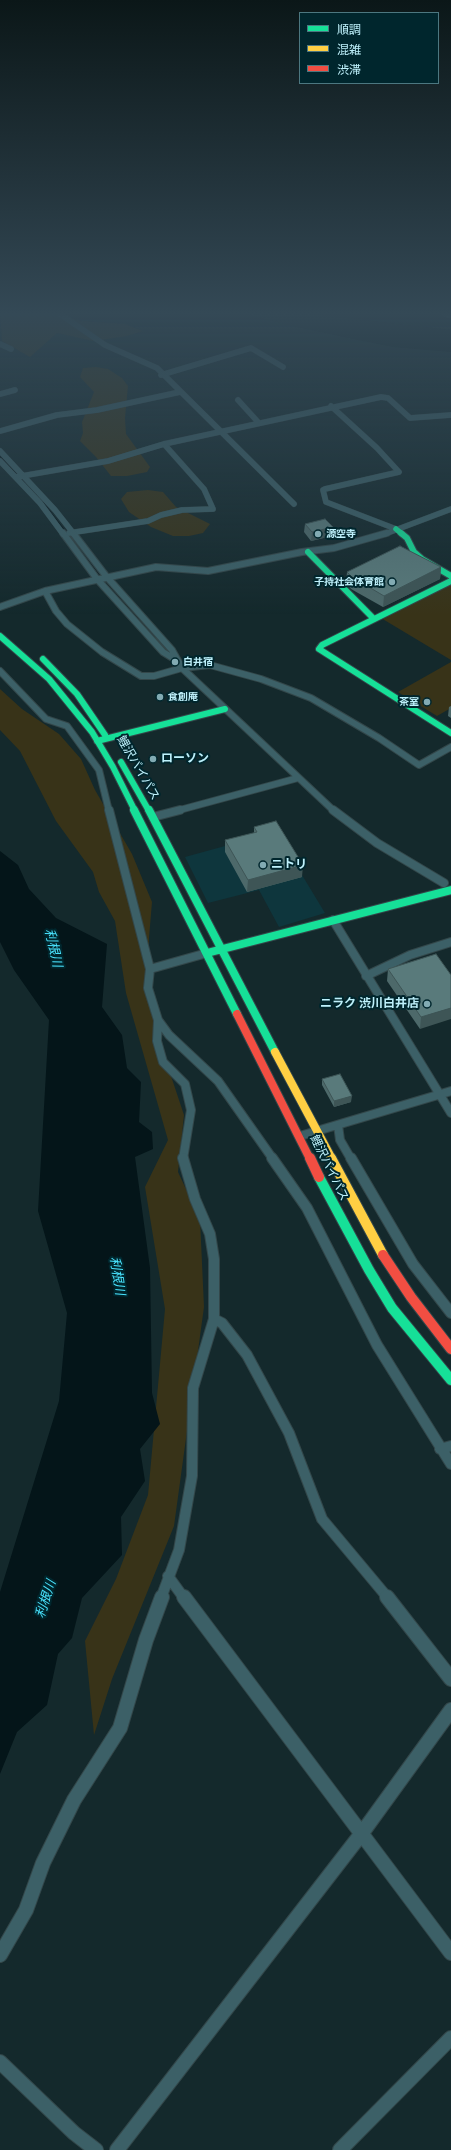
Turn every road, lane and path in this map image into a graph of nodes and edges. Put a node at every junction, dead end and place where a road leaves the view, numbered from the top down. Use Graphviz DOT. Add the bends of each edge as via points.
graph roads {
  1 [pos="62,414"];
  2 [pos="203,414"];
  3 [pos="251,414"];
  4 [pos="293,414"];
  5 [pos="340,414"];
  6 [pos="406,414"];
  7 [pos="451,415"];
  8 [pos="258,422"];
  9 [pos="0,430"];
  10 [pos="220,431"];
  11 [pos="164,444"];
  12 [pos="0,451"];
  13 [pos="0,462"];
  14 [pos="19,476"];
  15 [pos="294,504"];
  16 [pos="451,509"];
  17 [pos="396,529"];
  18 [pos="68,534"];
  19 [pos="308,552"];
  20 [pos="451,576"];
  21 [pos="101,578"];
  22 [pos="451,581"];
  23 [pos="45,591"];
  24 [pos="1,606"];
  25 [pos="373,618"];
  26 [pos="0,636"];
  27 [pos="36,653"];
  28 [pos="180,665"];
  29 [pos="0,671"];
  30 [pos="225,709"];
  31 [pos="451,733"];
  32 [pos="107,738"];
  33 [pos="97,741"];
  34 [pos="451,747"];
  35 [pos="298,778"];
  36 [pos="153,817"];
  37 [pos="444,883"];
  38 [pos="451,890"];
  39 [pos="333,920"];
  40 [pos="451,942"];
  41 [pos="221,950"];
  42 [pos="207,954"];
  43 [pos="150,969"];
  44 [pos="366,976"];
  45 [pos="158,1020"];
  46 [pos="451,1091"];
  47 [pos="440,1094"];
  48 [pos="451,1113"];
  49 [pos="338,1125"];
  50 [pos="317,1131"];
  51 [pos="300,1136"];
  52 [pos="451,1313"];
  53 [pos="214,1319"];
  54 [pos="451,1349"];
  55 [pos="451,1380"];
  56 [pos="446,1448"];
  57 [pos="451,1464"];
  58 [pos="168,1576"];
  59 [pos="451,1679"];
  60 [pos="451,1710"];
  61 [pos="362,1833"];
  62 [pos="451,1953"];
  63 [pos="0,1955"];
  64 [pos="451,2038"];
  65 [pos="0,2062"];
  66 [pos="96,2150"];
  67 [pos="117,2150"];
  68 [pos="340,2150"];
  1 -- 9 [label="street"];
  2 -- 10 [label="street"];
  3 -- 8 [label="street"];
  4 -- 8 [label="street"];
  5 -- 17 [label="street" via="378,448 399,472 325,489 323,490 326,502"];
  6 -- 7 [label="street" via="410,418"];
  8 -- 10 [label="street"];
  10 -- 11 [label="street"];
  10 -- 15 [label="street"];
  11 -- 14 [label="street" via="108,461"];
  11 -- 18 [label="street" via="204,489 213,509 182,510 148,521"];
  12 -- 14 [label="street"];
  13 -- 14 [label="street"];
  14 -- 18 [label="street"];
  14 -- 18 [label="street"];
  16 -- 17 [label="street"];
  17 -- 19 [label="street" via="356,544"];
  17 -- 20 [label="main road" via="407,538 414,552 422,559"];
  18 -- 21 [label="street"];
  18 -- 21 [label="street"];
  19 -- 21 [label="street" via="208,571 156,567"];
  19 -- 25 [label="main road" via="309,556"];
  21 -- 23 [label="street"];
  21 -- 28 [label="street" via="163,652"];
  22 -- 25 [label="main road"];
  23 -- 24 [label="street"];
  23 -- 28 [label="street" via="68,624 132,672 147,677"];
  25 -- 31 [label="main road" via="319,649"];
  26 -- 33 [label="main road, 鯉沢バイパス" via="49,679"];
  27 -- 32 [label="main road, 鯉沢バイパス" via="77,694"];
  28 -- 30 [label="street"];
  28 -- 34 [label="street" via="210,665 261,679 312,698 419,765"];
  29 -- 43 [label="street" via="46,719 67,726 99,770"];
  30 -- 32 [label="main road"];
  30 -- 35 [label="street"];
  32 -- 33 [label="main road"];
  32 -- 36 [label="main road, 鯉沢バイパス"];
  33 -- 42 [label="main road, 鯉沢バイパス"];
  35 -- 36 [label="street"];
  35 -- 37 [label="street" via="341,817 377,844"];
  36 -- 41 [label="main road, 鯉沢バイパス"];
  38 -- 39 [label="main road"];
  39 -- 41 [label="main road"];
  39 -- 44 [label="street"];
  40 -- 44 [label="street" via="410,955"];
  41 -- 42 [label="main road"];
  41 -- 50 [label="main road, 鯉沢バイパス"];
  42 -- 43 [label="street"];
  42 -- 51 [label="main road, 鯉沢バイパス"];
  43 -- 45 [label="street" via="148,988"];
  44 -- 47 [label="street"];
  45 -- 53 [label="street" via="157,1042 163,1062 185,1084 191,1110 182,1156 195,1199 210,1234 214,1259"];
  45 -- 56 [label="street" via="169,1036 218,1081 307,1208 377,1346"];
  46 -- 47 [label="street"];
  47 -- 48 [label="street"];
  47 -- 49 [label="street"];
  49 -- 50 [label="street"];
  49 -- 52 [label="street" via="340,1140 413,1264"];
  50 -- 51 [label="street"];
  50 -- 54 [label="main road, 鯉沢バイパス" via="387,1261"];
  51 -- 55 [label="main road, 鯉沢バイパス" via="368,1270 392,1308"];
  53 -- 58 [label="street" via="193,1388 192,1476 179,1550"];
  53 -- 59 [label="street" via="222,1323 247,1355 289,1432 322,1519 372,1577"];
  56 -- 57 [label="street"];
  58 -- 61 [label="street"];
  58 -- 63 [label="street" via="120,1728 74,1800 43,1863 26,1910"];
  60 -- 61 [label="street"];
  61 -- 62 [label="street"];
  61 -- 67 [label="street"];
  64 -- 68 [label="street"];
  65 -- 66 [label="street" via="74,2134"];
}
